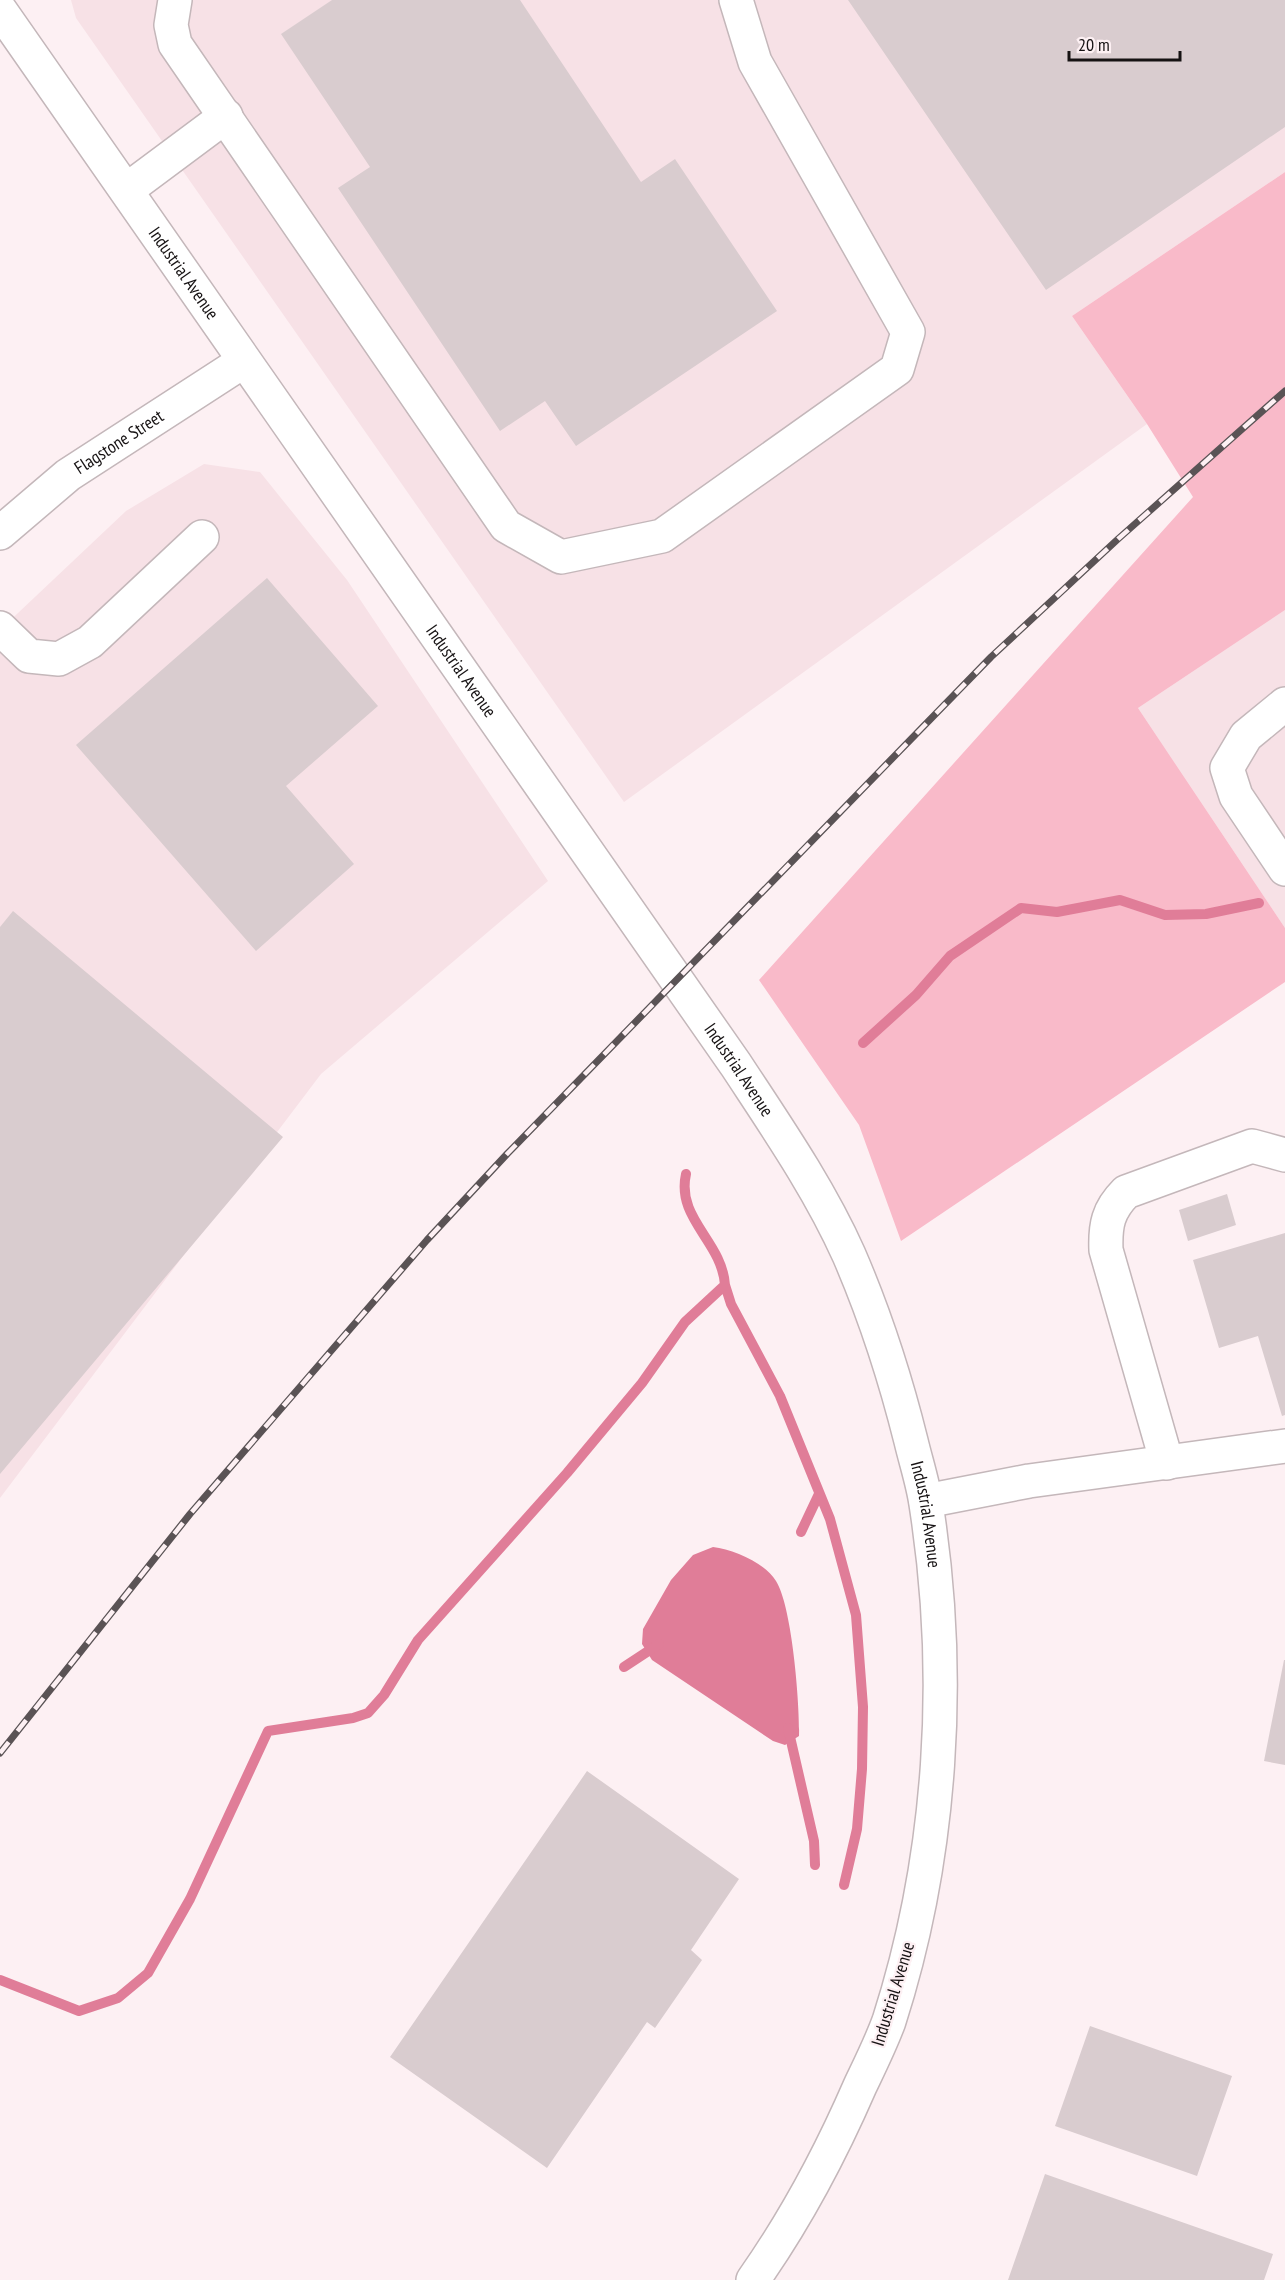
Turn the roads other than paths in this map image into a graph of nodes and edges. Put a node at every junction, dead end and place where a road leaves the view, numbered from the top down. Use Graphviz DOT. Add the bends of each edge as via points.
graph roads {
  1 [pos="175,0"];
  2 [pos="736,0"];
  3 [pos="0,10"];
  4 [pos="225,116"];
  5 [pos="128,189"];
  6 [pos="244,361"];
  7 [pos="0,533"];
  8 [pos="202,537"];
  9 [pos="0,628"];
  10 [pos="1285,705"];
  11 [pos="1285,869"];
  12 [pos="1285,1155"];
  13 [pos="1285,1446"];
  14 [pos="1167,1463"];
  15 [pos="926,1502"];
  16 [pos="753,2280"];
  1 -- 4 [label="main road" via="171,25 175,44"];
  2 -- 4 [label="main road" via="755,62 908,332 897,369 662,536 561,556 506,526"];
  3 -- 5 [label="main road, Industrial Avenue"];
  4 -- 5 [label="main road"];
  5 -- 6 [label="main road, Industrial Avenue"];
  6 -- 7 [label="main road, Flagstone Street" via="68,475"];
  6 -- 15 [label="main road, Industrial Avenue" via="696,1007 808,1176 848,1252 877,1324"];
  8 -- 9 [label="main road" via="90,642 59,659 28,656"];
  10 -- 11 [label="main road" via="1246,736 1227,768 1236,796"];
  12 -- 14 [label="main road" via="1252,1146 1126,1192 1114,1204 1105,1224 1106,1250"];
  13 -- 14 [label="main road"];
  14 -- 15 [label="main road" via="1029,1481"];
  15 -- 16 [label="main road, Industrial Avenue" via="940,1671 932,1823 916,1918 888,2023 833,2148 784,2236"];
}
